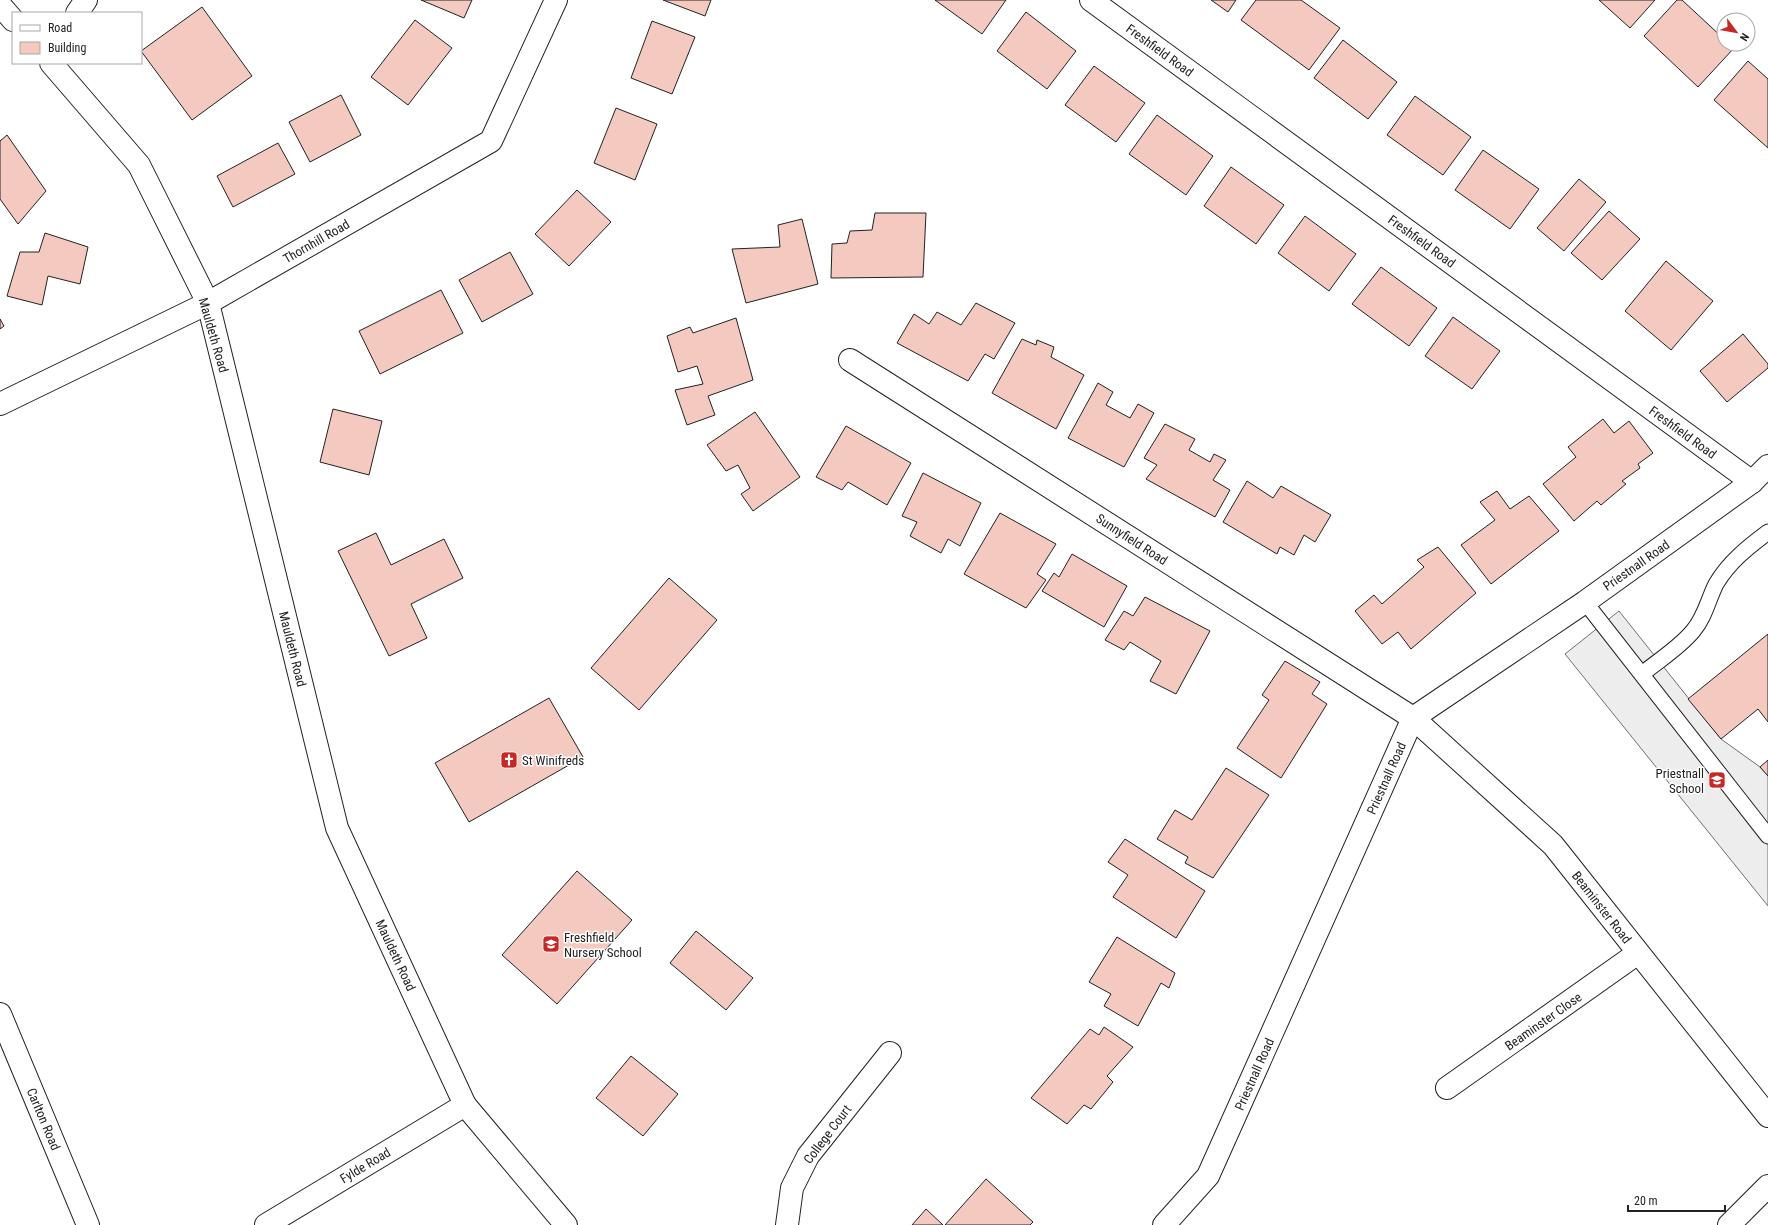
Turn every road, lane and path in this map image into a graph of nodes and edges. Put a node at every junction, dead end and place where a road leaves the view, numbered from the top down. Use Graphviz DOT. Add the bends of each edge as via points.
graph roads {
  1 [pos="86,0"];
  2 [pos="556,0"];
  3 [pos="1091,0"];
  4 [pos="0,5"];
  5 [pos="78,12"];
  6 [pos="12,19"];
  7 [pos="52,64"];
  8 [pos="208,303"];
  9 [pos="850,360"];
  10 [pos="0,404"];
  11 [pos="1768,466"];
  12 [pos="1752,482"];
  13 [pos="1768,532"];
  14 [pos="1585,602"];
  15 [pos="1642,674"];
  16 [pos="1413,718"];
  17 [pos="1768,836"];
  18 [pos="1638,953"];
  19 [pos="0,1014"];
  20 [pos="890,1053"];
  21 [pos="1447,1088"];
  22 [pos="465,1105"];
  23 [pos="1768,1116"];
  24 [pos="1768,1186"];
  25 [pos="88,1225"];
  26 [pos="266,1225"];
  27 [pos="566,1225"];
  28 [pos="787,1225"];
  29 [pos="1164,1225"];
  30 [pos="1729,1225"];
  1 -- 5 [label="street"];
  2 -- 8 [label="street, Thornhill Road" via="491,140"];
  3 -- 12 [label="street, Freshfield Road"];
  4 -- 6 [label="street"];
  7 -- 8 [label="street, Mauldeth Road" via="139,165"];
  8 -- 10 [label="street, Thornhill Road"];
  8 -- 22 [label="street, Mauldeth Road" via="337,828"];
  9 -- 16 [label="street, Sunnyfield Road"];
  11 -- 12 [label="street, Priestnall Road"];
  12 -- 14 [label="street, Priestnall Road"];
  13 -- 15 [label="lane" via="1729,565 1716,584 1702,618 1693,631"];
  14 -- 15 [label="lane"];
  14 -- 16 [label="street, Priestnall Road"];
  15 -- 17 [label="lane"];
  16 -- 18 [label="street, Beaminster Road" via="1553,845"];
  16 -- 29 [label="street, Priestnall Road" via="1208,1176"];
  18 -- 21 [label="street, Beaminster Close"];
  18 -- 23 [label="street, Beaminster Road"];
  19 -- 25 [label="street, Carlton Road"];
  20 -- 28 [label="street, College Court" via="808,1156 792,1188"];
  22 -- 26 [label="street, Fylde Road"];
  22 -- 27 [label="street, Mauldeth Road"];
  24 -- 30 [label="street"];
}
